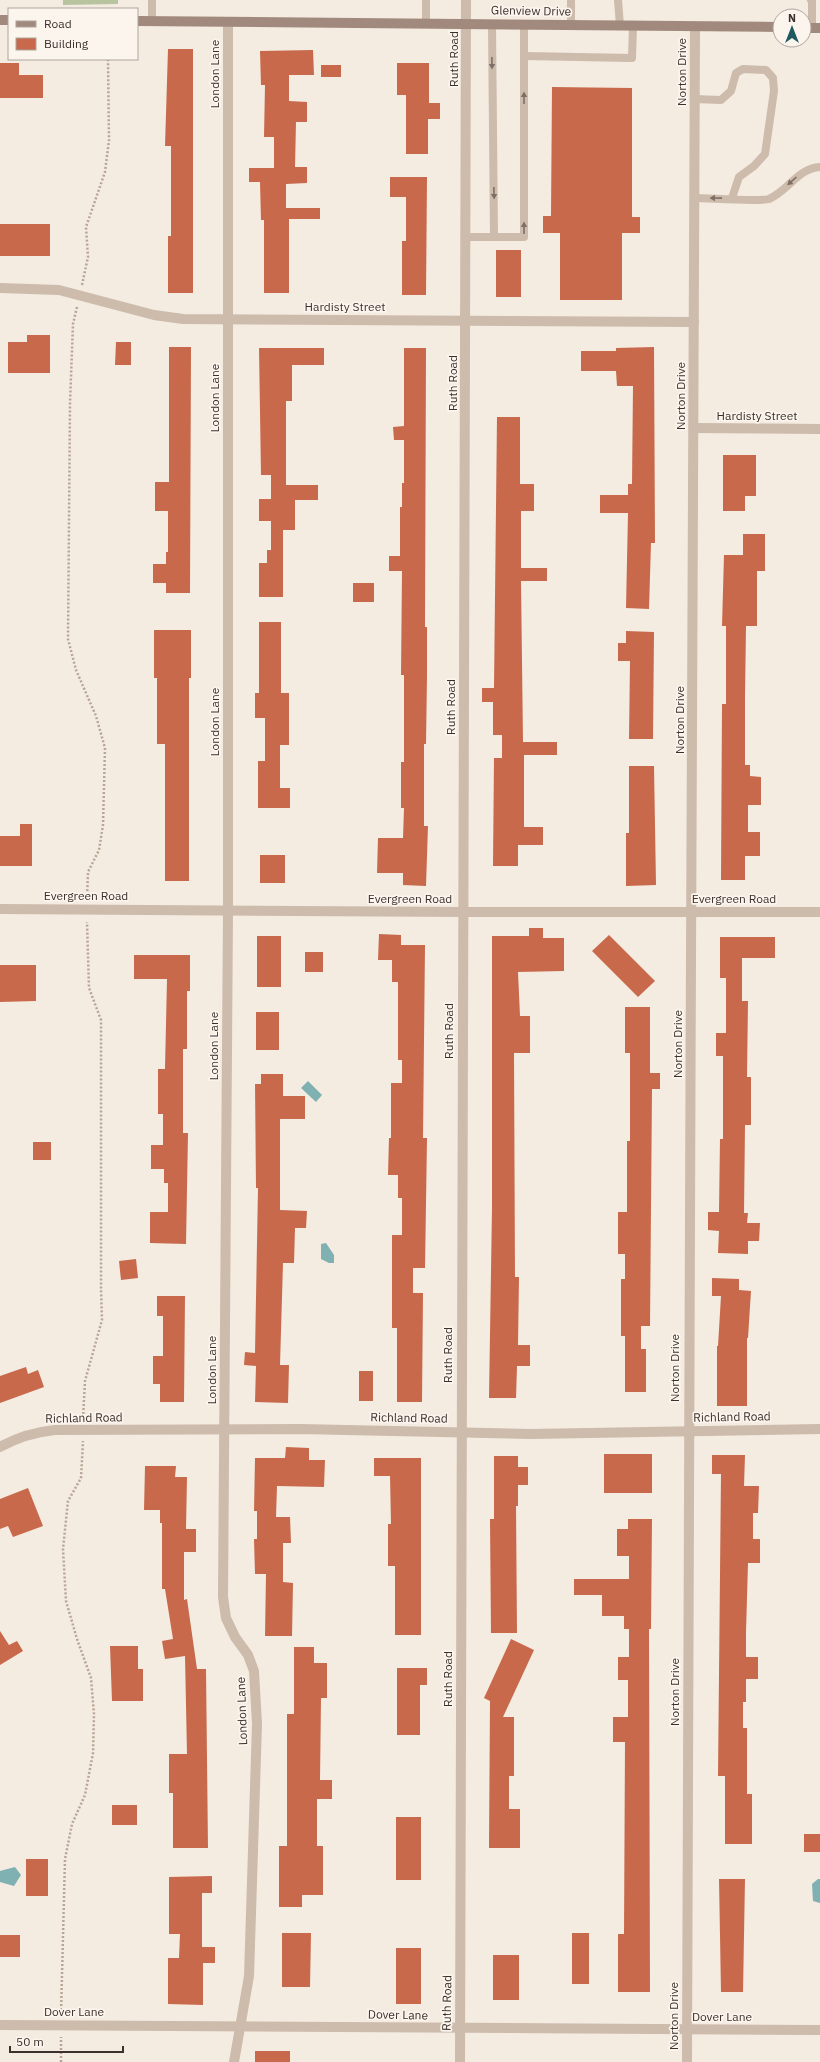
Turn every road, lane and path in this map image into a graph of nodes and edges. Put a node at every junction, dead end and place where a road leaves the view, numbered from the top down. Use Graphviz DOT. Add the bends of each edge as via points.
graph roads {
  1 [pos="152,0"];
  2 [pos="426,0"];
  3 [pos="466,0"];
  4 [pos="571,0"];
  5 [pos="618,0"];
  6 [pos="138,21"];
  7 [pos="152,21"];
  8 [pos="228,22"];
  9 [pos="426,23"];
  10 [pos="467,23"];
  11 [pos="492,24"];
  12 [pos="524,24"];
  13 [pos="571,25"];
  14 [pos="620,26"];
  15 [pos="633,26"];
  16 [pos="695,27"];
  17 [pos="772,28"];
  18 [pos="524,56"];
  19 [pos="108,60"];
  20 [pos="694,99"];
  21 [pos="820,167"];
  22 [pos="694,198"];
  23 [pos="732,198"];
  24 [pos="494,237"];
  25 [pos="466,238"];
  26 [pos="0,288"];
  27 [pos="80,296"];
  28 [pos="228,319"];
  29 [pos="466,320"];
  30 [pos="694,322"];
  31 [pos="694,428"];
  32 [pos="820,429"];
  33 [pos="0,909"];
  34 [pos="87,909"];
  35 [pos="228,911"];
  36 [pos="463,912"];
  37 [pos="692,912"];
  38 [pos="820,912"];
  39 [pos="820,1429"];
  40 [pos="82,1430"];
  41 [pos="224,1430"];
  42 [pos="688,1431"];
  43 [pos="460,1432"];
  44 [pos="0,1447"];
  45 [pos="0,2025"];
  46 [pos="61,2025"];
  47 [pos="240,2026"];
  48 [pos="460,2029"];
  49 [pos="687,2030"];
  50 [pos="820,2030"];
  51 [pos="61,2062"];
  52 [pos="234,2062"];
  53 [pos="460,2062"];
  54 [pos="687,2062"];
  1 -- 7 [label="lane"];
  2 -- 9 [label="lane"];
  3 -- 10 [label="street, Ruth Road"];
  4 -- 13 [label="lane"];
  5 -- 14 [label="lane"];
  6 -- 7 [label="main road, Glenview Drive"];
  7 -- 8 [label="main road, Glenview Drive"];
  8 -- 9 [label="main road, Glenview Drive"];
  8 -- 28 [label="street, London Lane"];
  9 -- 10 [label="main road, Glenview Drive"];
  10 -- 11 [label="main road, Glenview Drive"];
  10 -- 25 [label="street, Ruth Road"];
  11 -- 12 [label="main road, Glenview Drive"];
  11 -- 24 [label="lane, one-way"];
  12 -- 13 [label="main road, Glenview Drive"];
  12 -- 18 [label="lane"];
  13 -- 14 [label="main road, Glenview Drive"];
  14 -- 15 [label="main road, Glenview Drive"];
  15 -- 16 [label="main road, Glenview Drive"];
  15 -- 18 [label="lane" via="632,58"];
  16 -- 17 [label="main road, Glenview Drive"];
  16 -- 20 [label="street, Norton Drive"];
  24 -- 18 [label="lane, one-way" via="524,238"];
  19 -- 27 [label="path" via="109,140 105,172 86,227 88,257"];
  20 -- 22 [label="street, Norton Drive"];
  20 -- 23 [label="lane" via="721,100 731,91 736,73 743,69 766,70 773,78 774,92 765,154 739,177"];
  21 -- 23 [label="lane, one-way" via="807,170 792,180 780,193 766,200"];
  23 -- 22 [label="lane, one-way"];
  22 -- 30 [label="street, Norton Drive"];
  24 -- 25 [label="lane"];
  25 -- 29 [label="street, Ruth Road"];
  26 -- 27 [label="street, Hardisty Street" via="59,290"];
  27 -- 28 [label="street, Hardisty Street" via="154,316"];
  27 -- 34 [label="path" via="73,324 70,402 68,639 76,670 96,716 105,748 103,824 99,850 88,872"];
  28 -- 29 [label="street, Hardisty Street"];
  28 -- 35 [label="street, London Lane"];
  29 -- 30 [label="street, Hardisty Street"];
  29 -- 36 [label="street, Ruth Road"];
  30 -- 31 [label="street, Norton Drive"];
  31 -- 32 [label="street, Hardisty Street"];
  31 -- 37 [label="street, Norton Drive"];
  33 -- 34 [label="street, Evergreen Road"];
  34 -- 35 [label="street, Evergreen Road"];
  34 -- 40 [label="path" via="89,988 101,1020 102,1320 85,1381"];
  35 -- 36 [label="street, Evergreen Road"];
  35 -- 41 [label="street, London Lane"];
  36 -- 37 [label="street, Evergreen Road"];
  36 -- 43 [label="street, Ruth Road"];
  37 -- 38 [label="street, Evergreen Road"];
  37 -- 42 [label="street, Norton Drive"];
  39 -- 42 [label="street, Richland Road"];
  40 -- 41 [label="street, Richland Road"];
  40 -- 44 [label="street, Richland Road" via="38,1432 17,1438"];
  40 -- 46 [label="path" via="81,1478 68,1501 63,1548 66,1601 91,1678 94,1714 93,1753 85,1795 72,1824 65,1859"];
  41 -- 43 [label="street, Richland Road"];
  41 -- 47 [label="street, London Lane" via="223,1597 226,1618 254,1671 257,1724 249,1976"];
  42 -- 43 [label="street, Richland Road" via="530,1434"];
  42 -- 49 [label="street, Norton Drive"];
  43 -- 48 [label="street, Ruth Road"];
  45 -- 46 [label="street, Dover Lane"];
  46 -- 47 [label="street, Dover Lane"];
  46 -- 51 [label="path"];
  47 -- 48 [label="street, Dover Lane"];
  47 -- 52 [label="street, London Lane"];
  48 -- 49 [label="street, Dover Lane"];
  48 -- 53 [label="street, Ruth Road"];
  49 -- 50 [label="street, Dover Lane"];
  49 -- 54 [label="street, Norton Drive"];
}
